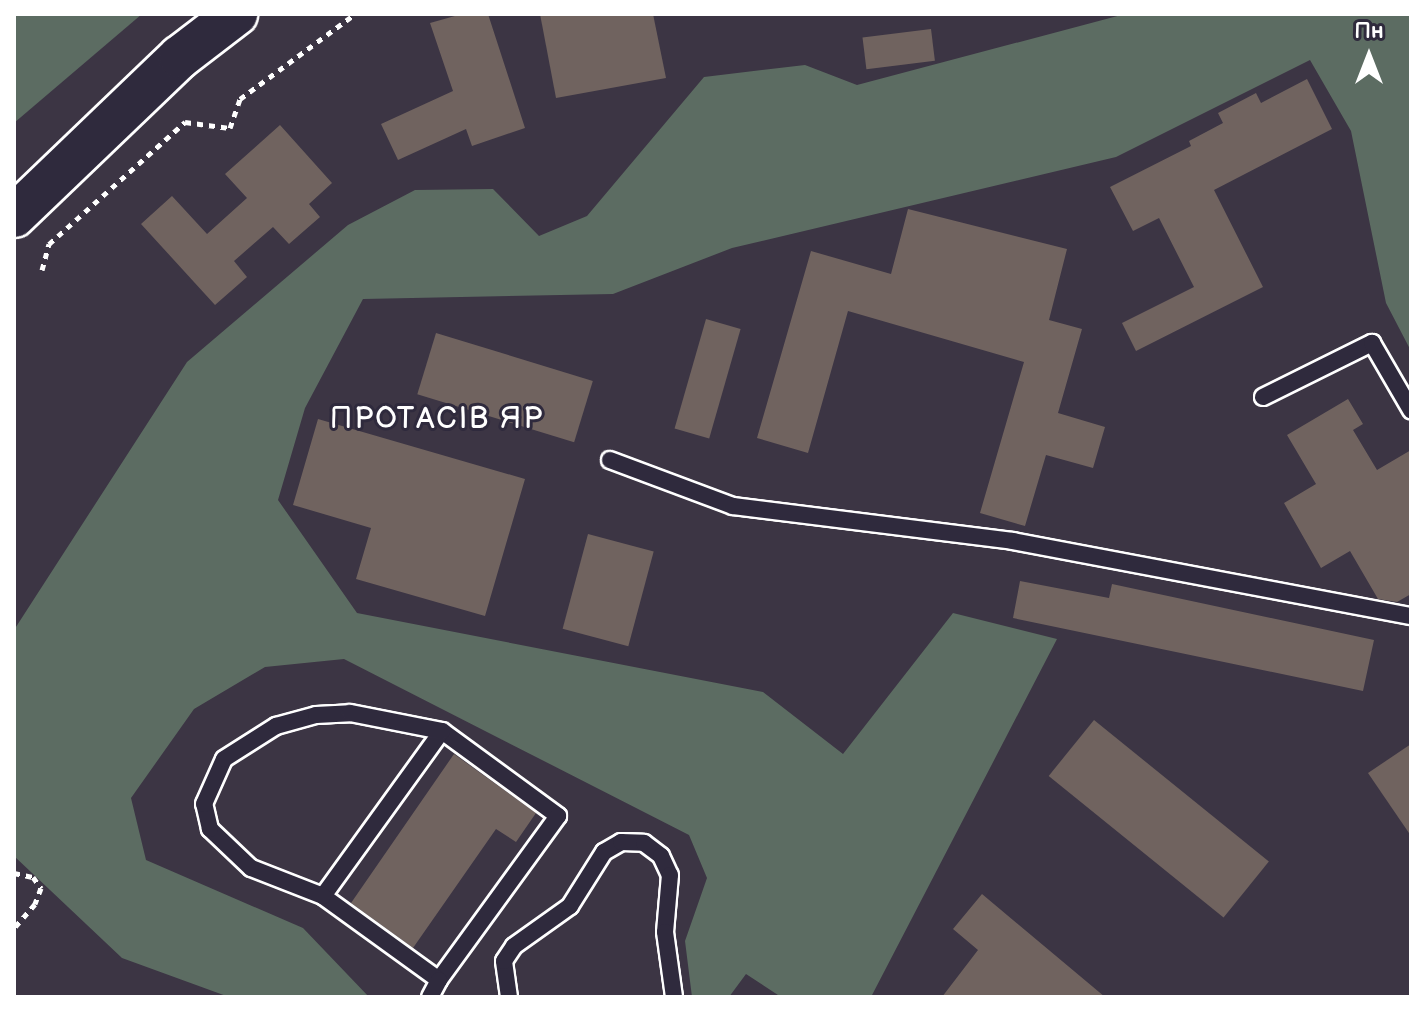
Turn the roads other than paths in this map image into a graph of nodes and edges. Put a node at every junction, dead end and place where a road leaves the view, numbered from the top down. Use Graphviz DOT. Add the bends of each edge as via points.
graph roads {
  1 [pos="236,14"];
  2 [pos="19,200"];
  3 [pos="1263,397"];
  4 [pos="1411,410"];
  5 [pos="610,460"];
  6 [pos="1411,616"];
  7 [pos="442,731"];
  8 [pos="323,896"];
  9 [pos="439,980"];
  10 [pos="430,997"];
  11 [pos="509,997"];
  12 [pos="674,997"];
  1 -- 2 [label="main road"];
  3 -- 4 [label="lane" via="1372,343"];
  5 -- 6 [label="lane" via="733,506 1013,541"];
  7 -- 8 [label="lane"];
  7 -- 8 [label="lane" via="350,713 316,715 276,726 224,759 204,804 210,829 251,868"];
  7 -- 9 [label="lane" via="558,816"];
  8 -- 9 [label="lane"];
  9 -- 10 [label="lane"];
  11 -- 12 [label="lane" via="504,961 514,946 570,906 604,852 621,842 644,843 661,856 670,875 665,932"];
}
